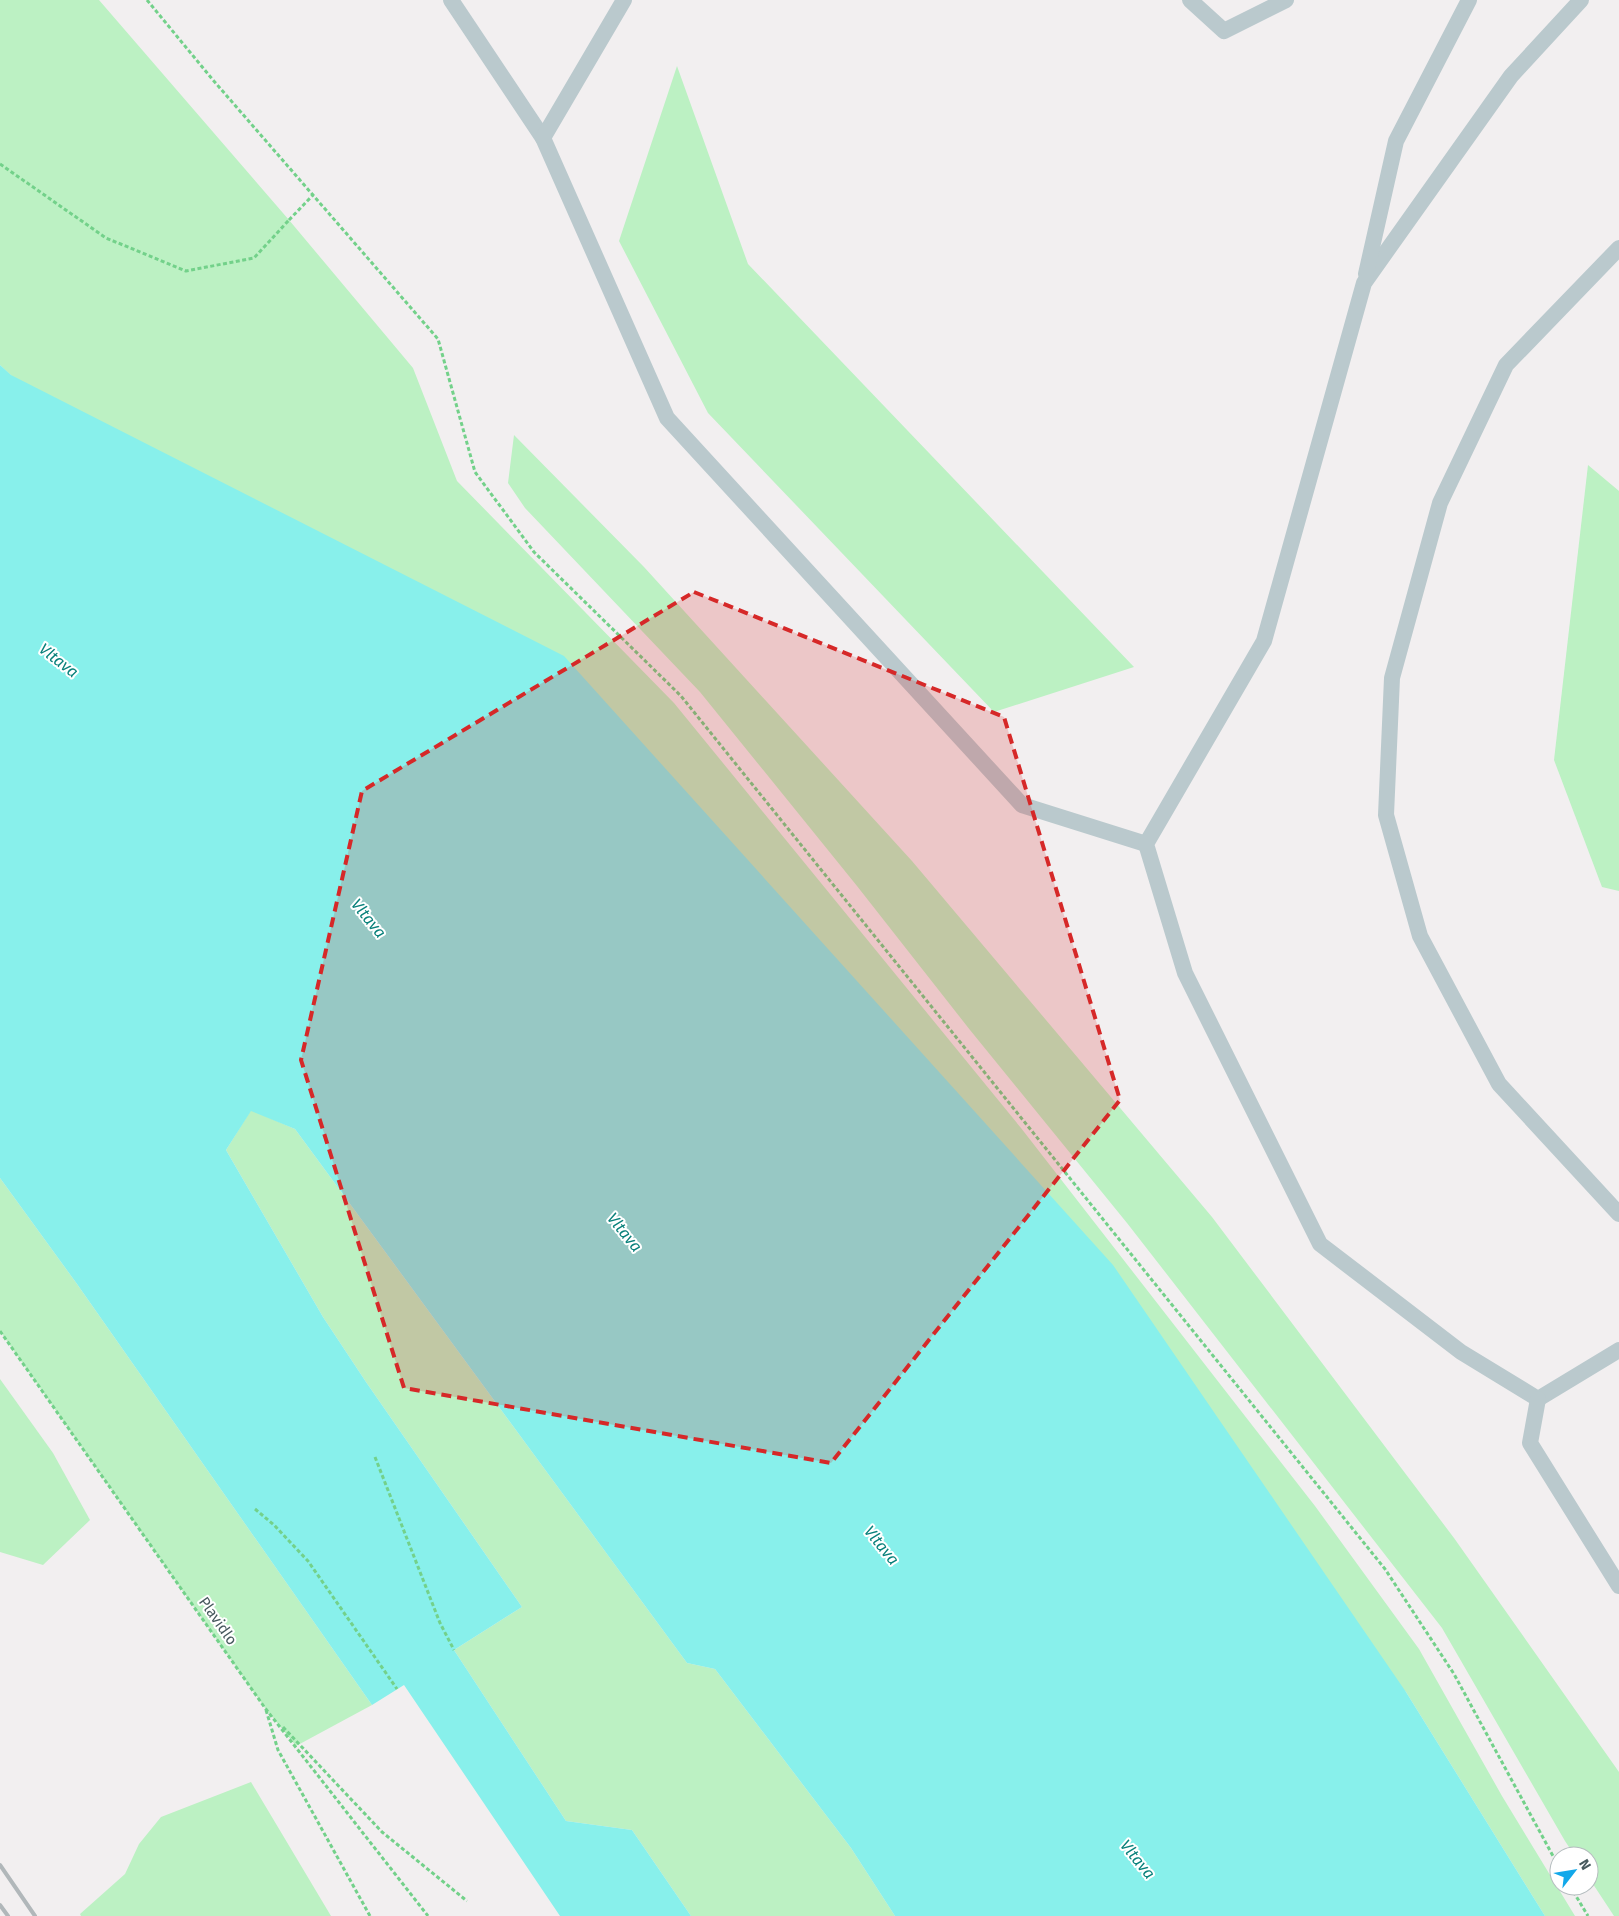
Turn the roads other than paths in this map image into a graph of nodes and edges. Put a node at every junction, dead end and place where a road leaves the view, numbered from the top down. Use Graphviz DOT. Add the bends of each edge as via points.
graph roads {
  1 [pos="451,0"];
  2 [pos="624,0"];
  3 [pos="1190,0"];
  4 [pos="1286,0"];
  5 [pos="1469,0"];
  6 [pos="1581,0"];
  7 [pos="543,138"];
  8 [pos="1619,248"];
  9 [pos="1364,283"];
  10 [pos="1146,844"];
  11 [pos="1619,1214"];
  12 [pos="1619,1350"];
  13 [pos="1538,1399"];
  14 [pos="1619,1586"];
  1 -- 7 [label="lane"];
  2 -- 7 [label="lane"];
  3 -- 4 [label="lane" via="1224,31"];
  5 -- 9 [label="lane" via="1396,141"];
  6 -- 9 [label="lane" via="1511,76"];
  7 -- 10 [label="lane" via="667,418 1022,805"];
  8 -- 11 [label="lane" via="1506,365 1440,503 1392,678 1386,815 1420,936 1499,1084"];
  9 -- 10 [label="lane" via="1264,642"];
  10 -- 13 [label="lane" via="1185,973 1320,1244 1461,1352"];
  12 -- 13 [label="lane"];
  13 -- 14 [label="lane" via="1530,1443"];
}
